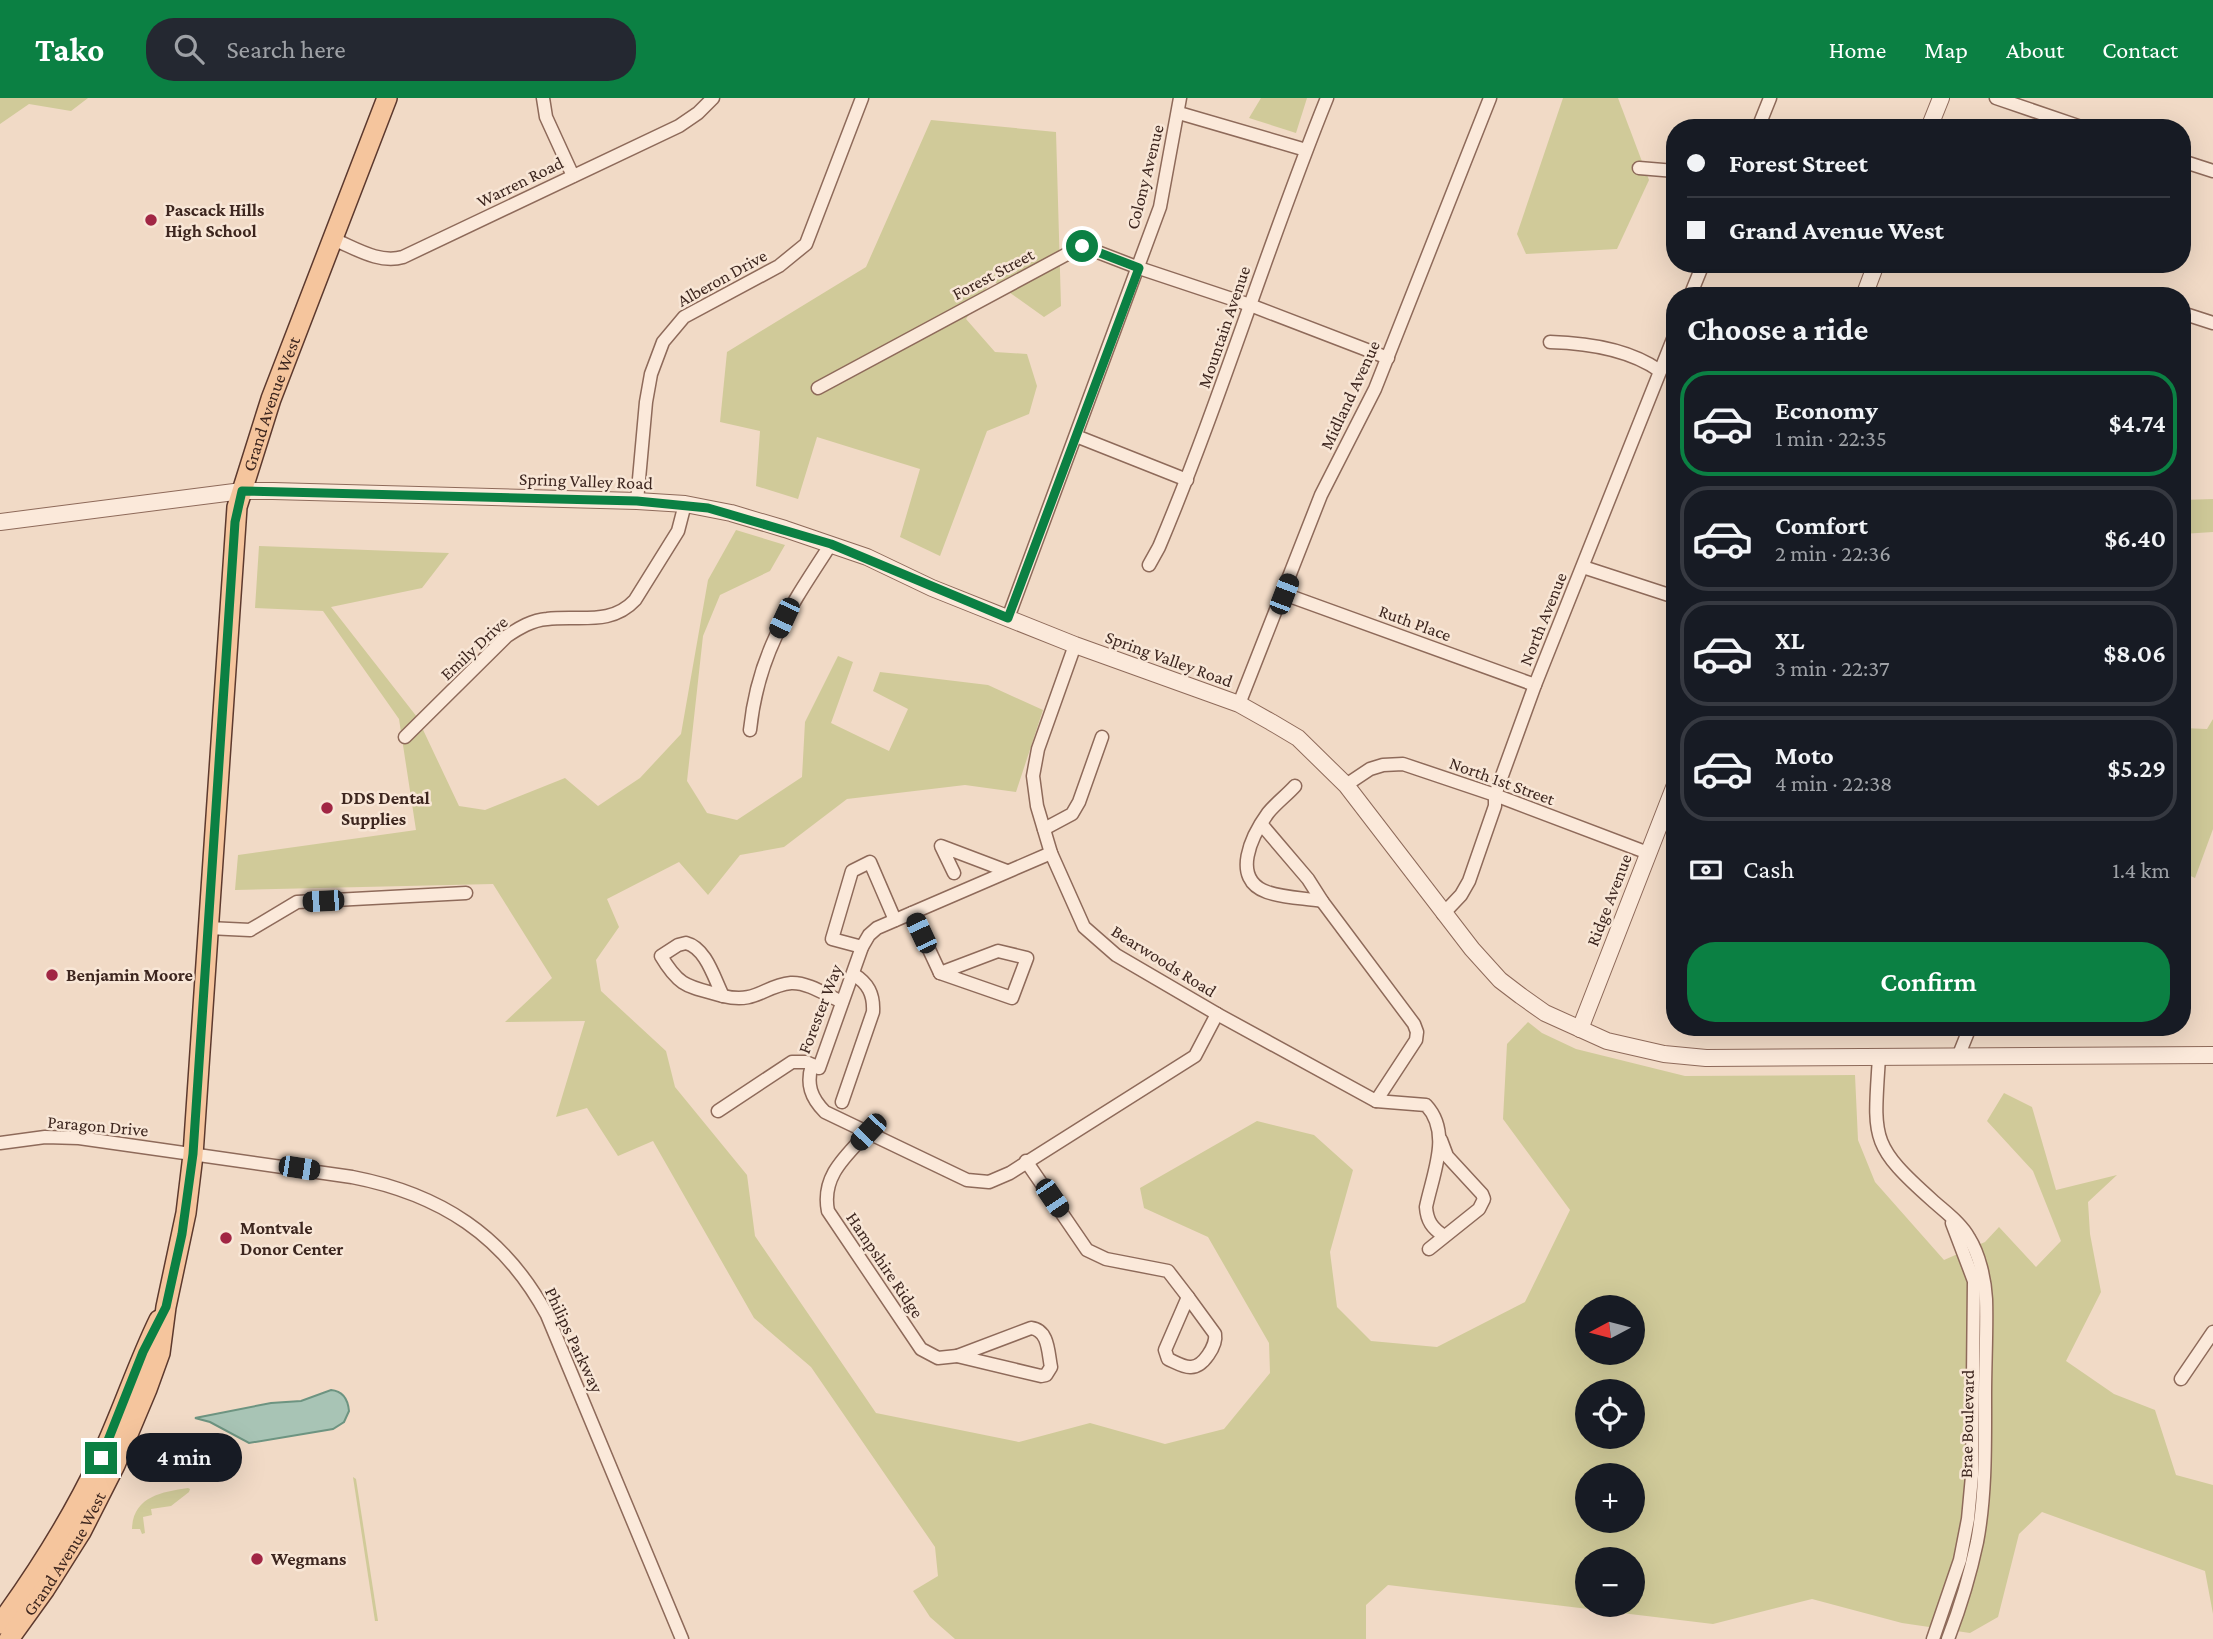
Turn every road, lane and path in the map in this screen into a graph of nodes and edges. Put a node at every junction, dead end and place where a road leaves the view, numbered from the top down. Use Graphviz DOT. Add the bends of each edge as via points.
graph roads {
  1 [pos="387,98"];
  2 [pos="543,98"];
  3 [pos="713,98"];
  4 [pos="862,98"];
  5 [pos="1180,98"];
  6 [pos="1327,98"];
  7 [pos="1490,98"];
  8 [pos="1770,98"];
  9 [pos="1941,98"];
  10 [pos="1996,98"];
  11 [pos="1179,113"];
  12 [pos="1762,119"];
  13 [pos="1933,119"];
  14 [pos="2058,119"];
  15 [pos="1306,150"];
  16 [pos="2191,163"];
  17 [pos="1639,168"];
  18 [pos="1666,170"];
  19 [pos="2213,171"];
  20 [pos="573,176"];
  21 [pos="333,239"];
  22 [pos="1139,268"];
  23 [pos="1250,305"];
  24 [pos="2191,316"];
  25 [pos="2213,323"];
  26 [pos="1550,342"];
  27 [pos="1666,356"];
  28 [pos="1388,358"];
  29 [pos="1660,371"];
  30 [pos="818,388"];
  31 [pos="1076,436"];
  32 [pos="1187,480"];
  33 [pos="242,491"];
  34 [pos="637,501"];
  35 [pos="685,504"];
  36 [pos="0,522"];
  37 [pos="831,544"];
  38 [pos="1149,565"];
  39 [pos="1583,567"];
  40 [pos="1284,594"];
  41 [pos="1666,594"];
  42 [pos="1008,618"];
  43 [pos="1075,645"];
  44 [pos="1535,685"];
  45 [pos="1239,705"];
  46 [pos="750,730"];
  47 [pos="405,737"];
  48 [pos="1102,737"];
  49 [pos="1346,785"];
  50 [pos="1296,786"];
  51 [pos="1495,795"];
  52 [pos="1666,808"];
  53 [pos="1262,825"];
  54 [pos="1044,829"];
  55 [pos="1051,852"];
  56 [pos="1648,853"];
  57 [pos="1007,871"];
  58 [pos="954,873"];
  59 [pos="466,893"];
  60 [pos="1322,901"];
  61 [pos="912,913"];
  62 [pos="1443,914"];
  63 [pos="895,920"];
  64 [pos="208,928"];
  65 [pos="862,947"];
  66 [pos="940,973"];
  67 [pos="853,974"];
  68 [pos="723,996"];
  69 [pos="842,1002"];
  70 [pos="1217,1014"];
  71 [pos="1580,1029"];
  72 [pos="1966,1036"];
  73 [pos="2213,1055"];
  74 [pos="1879,1057"];
  75 [pos="1958,1057"];
  76 [pos="811,1065"];
  77 [pos="1376,1101"];
  78 [pos="842,1102"];
  79 [pos="718,1111"];
  80 [pos="868,1132"];
  81 [pos="1440,1140"];
  82 [pos="0,1143"];
  83 [pos="193,1154"];
  84 [pos="1026,1161"];
  85 [pos="1950,1216"];
  86 [pos="1444,1237"];
  87 [pos="1429,1249"];
  88 [pos="1188,1297"];
  89 [pos="166,1307"];
  90 [pos="2213,1332"];
  91 [pos="957,1356"];
  92 [pos="2181,1379"];
  93 [pos="45,1589"];
  94 [pos="0,1624"];
  95 [pos="9,1639"];
  96 [pos="19,1639"];
  97 [pos="682,1639"];
  98 [pos="1933,1639"];
  99 [pos="1948,1639"];
  1 -- 21 [label="main road, Grand Avenue West"];
  2 -- 20 [label="street" via="546,117"];
  3 -- 20 [label="street, Warren Road" via="679,126"];
  4 -- 34 [label="street, Alberon Drive" via="806,244 779,266 684,317 663,342 646,402"];
  5 -- 11 [label="street, Colony Avenue"];
  6 -- 15 [label="street, Mountain Avenue"];
  7 -- 28 [label="street, Midland Avenue"];
  8 -- 12 [label="street"];
  9 -- 13 [label="street"];
  10 -- 14 [label="street"];
  11 -- 15 [label="street"];
  11 -- 22 [label="street, Colony Avenue" via="1160,207"];
  15 -- 23 [label="street, Mountain Avenue"];
  16 -- 19 [label="street"];
  17 -- 18 [label="street"];
  20 -- 21 [label="street, Warren Road" via="397,259 375,257"];
  21 -- 33 [label="main road, Grand Avenue West" via="271,399"];
  22 -- 23 [label="street, Forest Street"];
  22 -- 30 [label="street, Forest Street" via="1082,246"];
  22 -- 31 [label="street, Colony Avenue"];
  23 -- 28 [label="street, Forest Street"];
  23 -- 32 [label="street, Mountain Avenue"];
  24 -- 25 [label="street"];
  26 -- 29 [label="street" via="1592,345"];
  27 -- 29 [label="street, North Avenue"];
  28 -- 40 [label="street, Midland Avenue" via="1321,495"];
  29 -- 39 [label="street, North Avenue"];
  31 -- 32 [label="street"];
  31 -- 42 [label="street, Colony Avenue"];
  32 -- 38 [label="street, Mountain Avenue"];
  33 -- 34 [label="street, Spring Valley Road"];
  33 -- 36 [label="street, Spring Valley Road"];
  33 -- 64 [label="main road, Grand Avenue West" via="234,535"];
  34 -- 35 [label="street, Spring Valley Road"];
  35 -- 37 [label="street, Spring Valley Road" via="743,516"];
  35 -- 47 [label="street, Emily Drive" via="678,531 627,609 602,618 545,619 518,628"];
  37 -- 42 [label="street, Spring Valley Road"];
  37 -- 46 [label="street" via="771,644 755,690"];
  39 -- 41 [label="street"];
  39 -- 44 [label="street, North Avenue"];
  40 -- 44 [label="street, Ruth Place"];
  40 -- 45 [label="street, Midland Avenue"];
  42 -- 43 [label="street, Spring Valley Road"];
  43 -- 45 [label="street, Spring Valley Road"];
  43 -- 54 [label="street, Bearwoods Road" via="1032,776"];
  44 -- 51 [label="street, North Avenue"];
  45 -- 49 [label="street, Spring Valley Road" via="1298,738"];
  48 -- 54 [label="street" via="1076,808"];
  49 -- 51 [label="street, North 1st Street" via="1370,769 1403,764"];
  49 -- 62 [label="street, Spring Valley Road"];
  50 -- 53 [label="street"];
  51 -- 56 [label="street, North 1st Street"];
  51 -- 62 [label="street, North Avenue" via="1469,881"];
  52 -- 56 [label="street, Ridge Avenue"];
  53 -- 60 [label="street"];
  53 -- 60 [label="street" via="1246,859 1248,877 1265,892"];
  54 -- 55 [label="street, Bearwoods Road"];
  55 -- 57 [label="street, Forester Way"];
  55 -- 70 [label="street, Bearwoods Road" via="1084,927 1092,935 1116,955"];
  56 -- 71 [label="street, Ridge Avenue"];
  57 -- 58 [label="street" via="941,846"];
  57 -- 61 [label="street, Forester Way"];
  59 -- 64 [label="street" via="297,902 250,930"];
  60 -- 77 [label="street" via="1417,1032"];
  61 -- 63 [label="street, Forester Way"];
  61 -- 66 [label="street"];
  62 -- 71 [label="street, Spring Valley Road" via="1500,980 1545,1013"];
  63 -- 65 [label="street, Forester Way" via="877,928"];
  63 -- 65 [label="street" via="870,862 852,871 832,939"];
  64 -- 83 [label="main road, Grand Avenue West"];
  65 -- 67 [label="street, Forester Way"];
  66 -- 66 [label="street" via="1012,998 1027,958 998,951"];
  67 -- 69 [label="street, Forester Way"];
  67 -- 78 [label="street" via="868,986 873,1012"];
  68 -- 68 [label="street" via="693,945 678,945 661,956 679,982"];
  68 -- 69 [label="street" via="754,997 793,983"];
  69 -- 76 [label="street, Forester Way" via="820,1068"];
  70 -- 77 [label="street, Bearwoods Road"];
  70 -- 84 [label="street, Forester Way" via="1195,1056"];
  71 -- 74 [label="street, Spring Valley Road" via="1636,1048 1706,1058"];
  72 -- 75 [label="street"];
  73 -- 75 [label="street, Spring Valley Road"];
  74 -- 75 [label="street, Spring Valley Road"];
  74 -- 85 [label="street, Brae Boulevard" via="1875,1114 1881,1143 1899,1171"];
  76 -- 79 [label="street" via="792,1062"];
  76 -- 80 [label="street, Forester Way" via="809,1086 817,1105"];
  77 -- 81 [label="street, Bearwoods Road" via="1426,1105 1437,1121"];
  80 -- 84 [label="street, Forester Way" via="978,1183 1000,1179"];
  80 -- 91 [label="street, Hampshire Ridge" via="834,1169 829,1179 828,1211 921,1349 938,1358"];
  81 -- 86 [label="street" via="1426,1207 1430,1224"];
  81 -- 86 [label="street, Bearwoods Road" via="1447,1156 1484,1199 1479,1209"];
  82 -- 83 [label="street, Paragon Drive" via="79,1138"];
  83 -- 89 [label="main road, Grand Avenue West"];
  83 -- 97 [label="street, Philips Parkway" via="393,1186 453,1212 505,1254 529,1284 553,1329"];
  84 -- 88 [label="street" via="1087,1250 1106,1259 1168,1271"];
  85 -- 98 [label="street, Brae Boulevard" via="1974,1281 1972,1476 1960,1560"];
  85 -- 99 [label="street, Brae Boulevard" via="1969,1236 1986,1297 1983,1491 1977,1542"];
  86 -- 87 [label="street, Bearwoods Road"];
  88 -- 88 [label="street" via="1217,1339 1194,1367 1168,1359 1165,1350"];
  89 -- 93 [label="main road, Grand Avenue West" via="160,1353 132,1428 86,1522"];
  89 -- 94 [label="main road, Grand Avenue West" via="84,1493"];
  90 -- 92 [label="street"];
  91 -- 91 [label="street, Hampshire Ridge" via="1041,1377 1051,1367 1045,1337 1031,1328"];
  93 -- 95 [label="main road, Grand Avenue West"];
  93 -- 96 [label="main road"];
}
